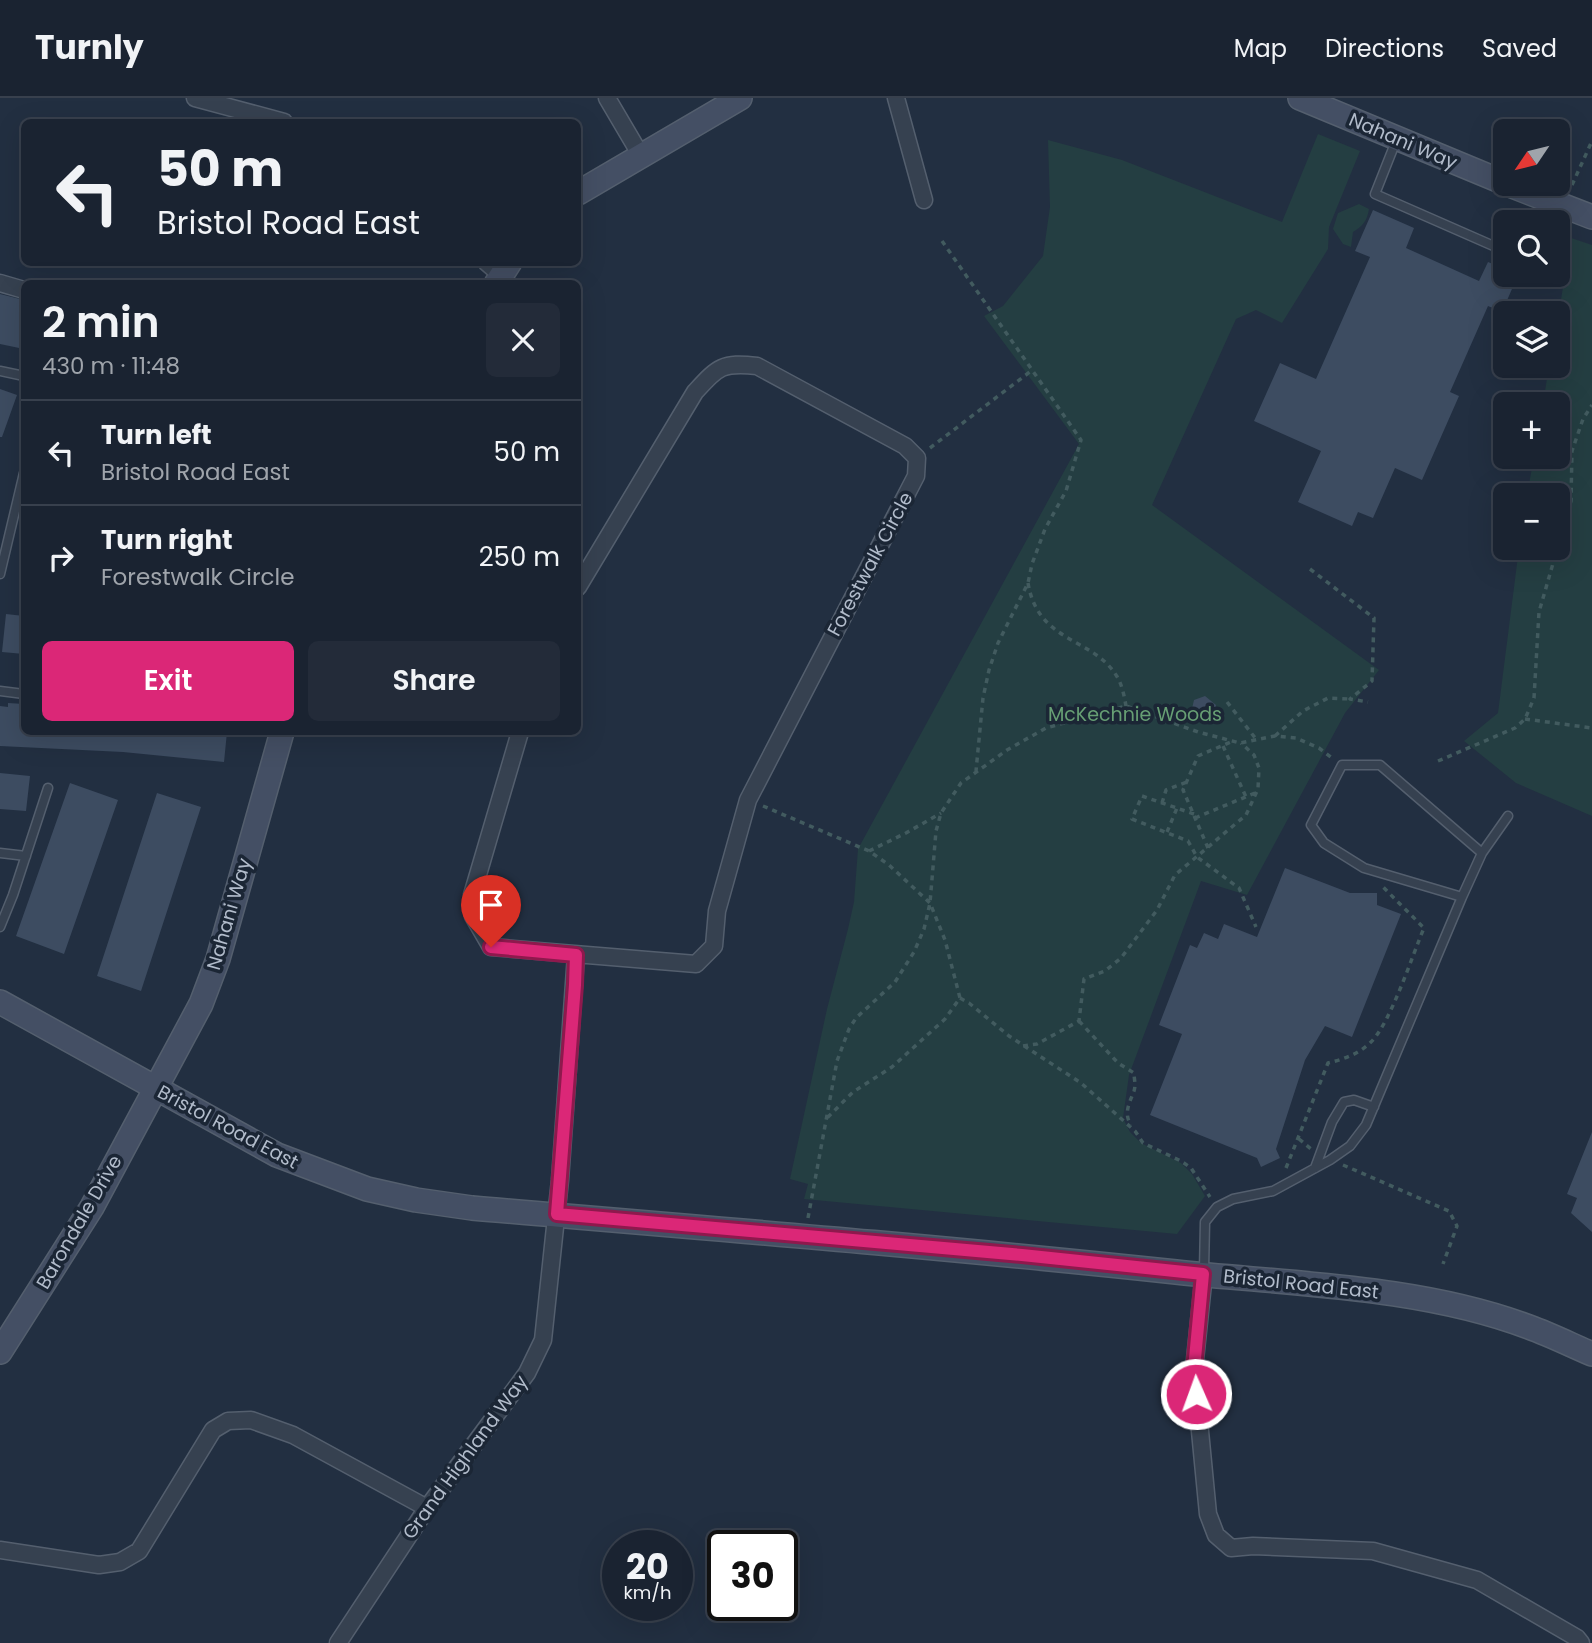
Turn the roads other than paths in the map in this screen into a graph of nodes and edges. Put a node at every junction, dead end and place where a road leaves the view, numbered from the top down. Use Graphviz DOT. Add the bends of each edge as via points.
graph roads {
  1 [pos="195,98"];
  2 [pos="607,98"];
  3 [pos="740,98"];
  4 [pos="896,98"];
  5 [pos="1300,98"];
  6 [pos="273,119"];
  7 [pos="1398,138"];
  8 [pos="640,155"];
  9 [pos="1493,178"];
  10 [pos="581,191"];
  11 [pos="1538,196"];
  12 [pos="924,200"];
  13 [pos="1570,209"];
  14 [pos="1592,217"];
  15 [pos="1493,246"];
  16 [pos="0,284"];
  17 [pos="21,289"];
  18 [pos="0,371"];
  19 [pos="21,375"];
  20 [pos="21,486"];
  21 [pos="0,574"];
  22 [pos="581,582"];
  23 [pos="0,691"];
  24 [pos="21,694"];
  25 [pos="281,735"];
  26 [pos="519,735"];
  27 [pos="48,788"];
  28 [pos="1508,816"];
  29 [pos="0,853"];
  30 [pos="1482,853"];
  31 [pos="26,856"];
  32 [pos="1462,897"];
  33 [pos="0,927"];
  34 [pos="576,955"];
  35 [pos="0,1002"];
  36 [pos="155,1089"];
  37 [pos="1374,1107"];
  38 [pos="1315,1168"];
  39 [pos="557,1214"];
  40 [pos="1203,1274"];
  41 [pos="0,1352"];
  42 [pos="1592,1354"];
  43 [pos="427,1508"];
  44 [pos="0,1550"];
  45 [pos="338,1643"];
  46 [pos="1581,1643"];
  1 -- 6 [label="street"];
  2 -- 8 [label="street"];
  3 -- 8 [label="street"];
  4 -- 12 [label="street"];
  5 -- 7 [label="street, Nahani Way"];
  7 -- 9 [label="street, Nahani Way"];
  7 -- 15 [label="lane" via="1375,194"];
  8 -- 10 [label="street"];
  11 -- 13 [label="street, Nahani Way"];
  13 -- 14 [label="street, Nahani Way"];
  16 -- 17 [label="street"];
  18 -- 19 [label="lane"];
  20 -- 21 [label="lane"];
  22 -- 34 [label="street, Forestwalk Circle" via="695,392 713,373 733,364 757,366 905,446 917,458 916,476 748,800 717,911 713,946 696,964"];
  23 -- 24 [label="lane"];
  25 -- 36 [label="street, Nahani Way" via="214,971"];
  26 -- 34 [label="street, Forestwalk Circle" via="472,895 473,916 491,947"];
  27 -- 31 [label="lane"];
  28 -- 30 [label="lane"];
  29 -- 31 [label="lane"];
  30 -- 32 [label="lane"];
  30 -- 32 [label="lane" via="1380,765 1342,765 1311,825 1324,843 1364,869"];
  31 -- 33 [label="lane"];
  32 -- 37 [label="lane"];
  34 -- 39 [label="street"];
  35 -- 36 [label="street, Bristol Road East"];
  36 -- 39 [label="street, Bristol Road East" via="276,1156 367,1189 452,1205"];
  36 -- 41 [label="street, Barondale Drive" via="92,1207"];
  37 -- 38 [label="lane" via="1350,1146"];
  37 -- 38 [label="lane" via="1354,1100 1344,1102"];
  38 -- 40 [label="lane" via="1273,1191 1233,1199 1217,1208 1205,1222"];
  39 -- 40 [label="street, Bristol Road East"];
  39 -- 43 [label="street, Grand Highland Way" via="543,1339 527,1373"];
  40 -- 42 [label="street, Bristol Road East" via="1444,1303 1529,1327"];
  40 -- 46 [label="street" via="1194,1369 1208,1514 1216,1535 1231,1548 1373,1551 1477,1580"];
  43 -- 44 [label="street" via="293,1435 251,1420 228,1421 213,1430 139,1551 120,1562 99,1565"];
  43 -- 45 [label="street, Grand Highland Way"];
}
